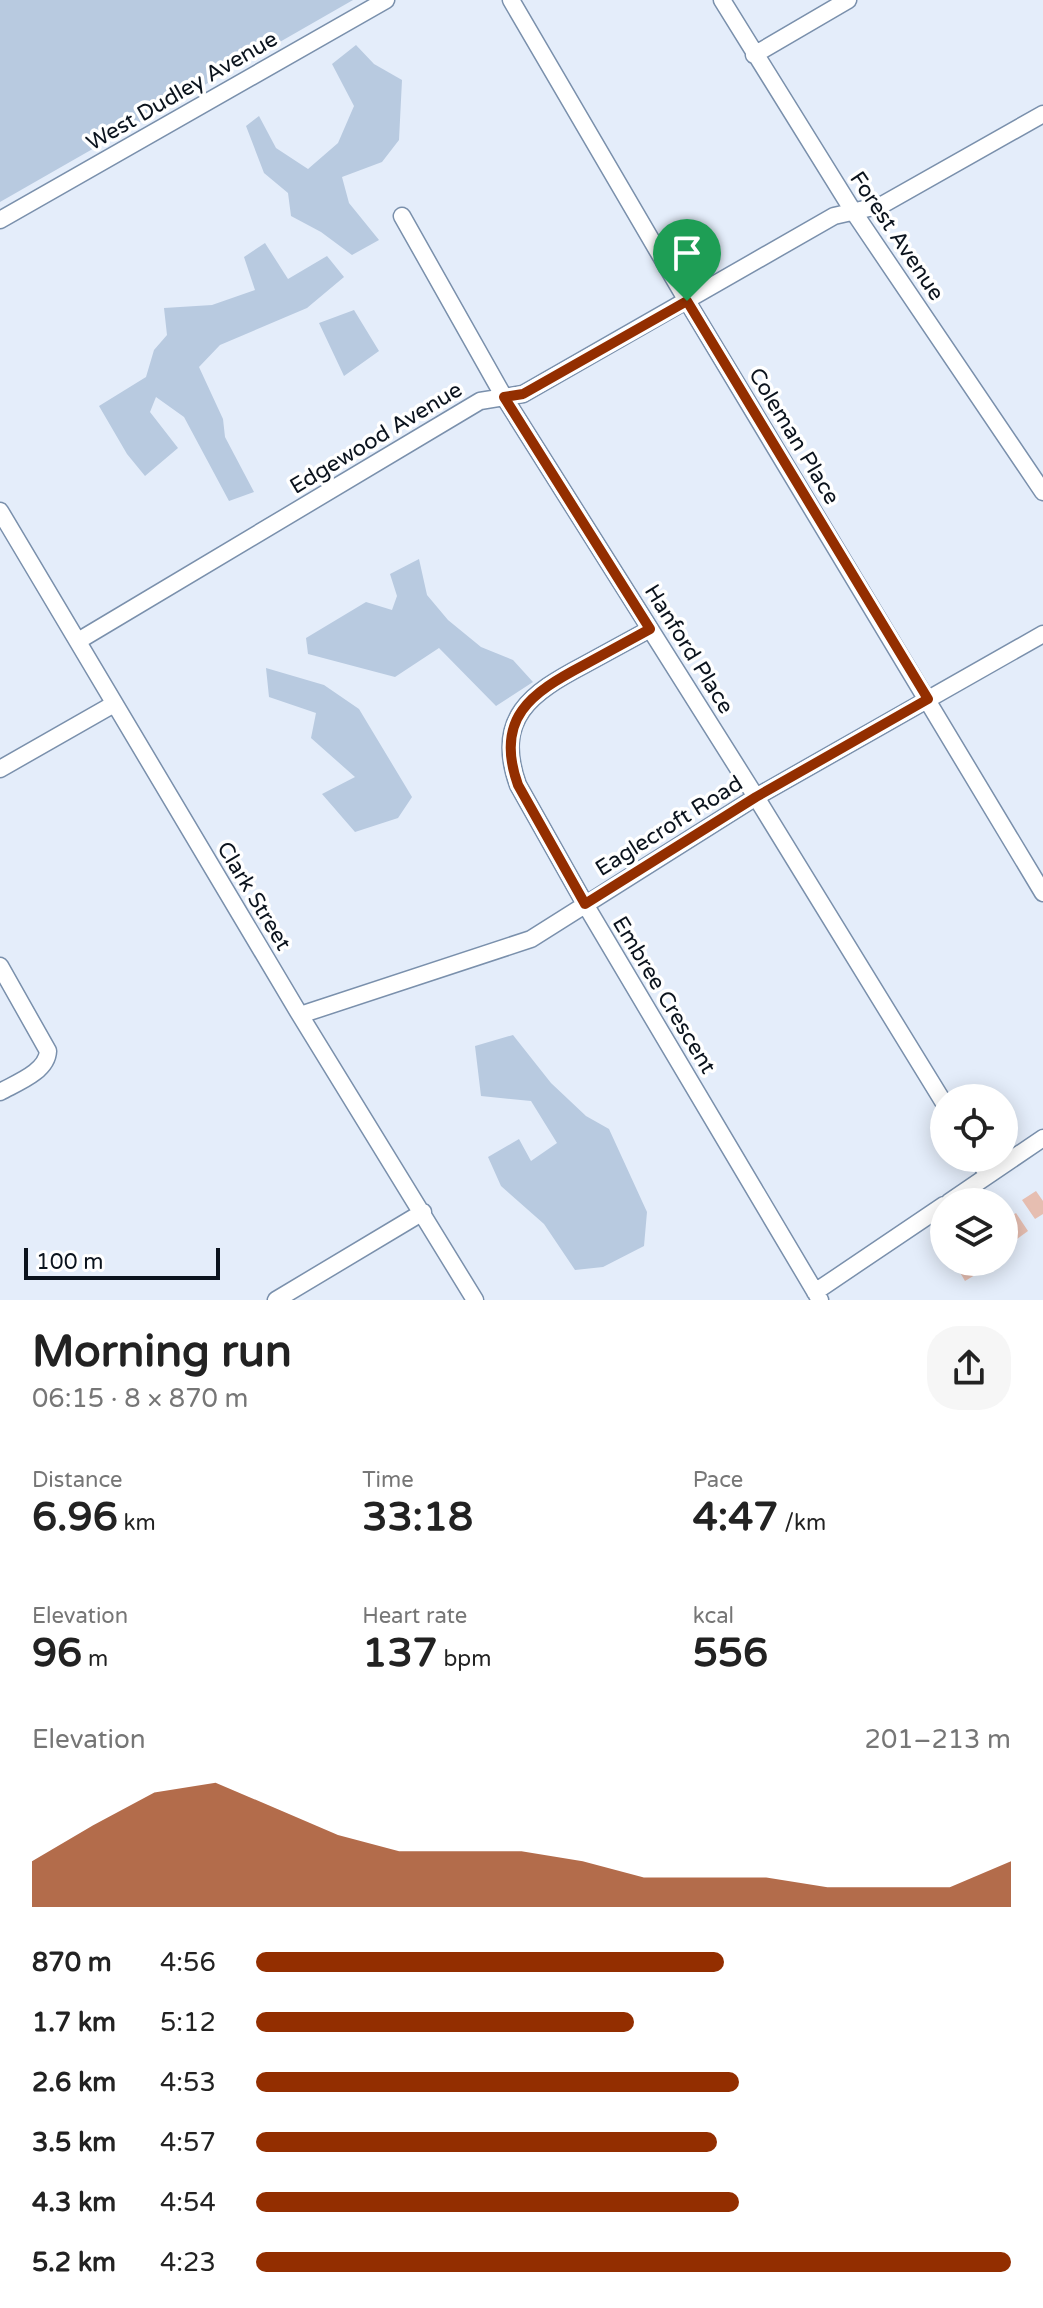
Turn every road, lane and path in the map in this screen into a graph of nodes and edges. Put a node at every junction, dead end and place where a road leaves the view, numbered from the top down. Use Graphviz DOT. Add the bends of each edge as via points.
graph roads {
  1 [pos="386,0"];
  2 [pos="511,0"];
  3 [pos="722,0"];
  4 [pos="848,0"];
  5 [pos="754,55"];
  6 [pos="1043,114"];
  7 [pos="853,211"];
  8 [pos="402,216"];
  9 [pos="0,220"];
  10 [pos="687,301"];
  11 [pos="504,397"];
  12 [pos="1043,492"];
  13 [pos="0,511"];
  14 [pos="650,629"];
  15 [pos="1043,634"];
  16 [pos="78,641"];
  17 [pos="928,699"];
  18 [pos="114,704"];
  19 [pos="0,769"];
  20 [pos="756,797"];
  21 [pos="1043,893"];
  22 [pos="585,904"];
  23 [pos="0,966"];
  24 [pos="300,1015"];
  25 [pos="932,1084"];
  26 [pos="0,1092"];
  27 [pos="1043,1138"];
  28 [pos="986,1172"];
  29 [pos="988,1175"];
  30 [pos="969,1188"];
  31 [pos="423,1212"];
  32 [pos="930,1216"];
  33 [pos="818,1296"];
  34 [pos="276,1300"];
  35 [pos="475,1300"];
  1 -- 9 [label="street, West Dudley Avenue"];
  2 -- 10 [label="street, Coleman Place"];
  3 -- 5 [label="street, Forest Avenue"];
  4 -- 5 [label="street"];
  5 -- 7 [label="street, Forest Avenue"];
  6 -- 7 [label="street, Edgewood Avenue" via="882,205"];
  7 -- 10 [label="street, Edgewood Avenue" via="834,216"];
  7 -- 12 [label="street, Forest Avenue"];
  8 -- 11 [label="street, Hanford Place"];
  10 -- 11 [label="street, Edgewood Avenue" via="523,394"];
  10 -- 17 [label="street, Coleman Place"];
  11 -- 14 [label="street, Hanford Place"];
  11 -- 16 [label="street, Edgewood Avenue" via="480,401"];
  13 -- 16 [label="street, Clark Street"];
  14 -- 20 [label="street, Hanford Place"];
  14 -- 22 [label="street, Embree Crescent" via="541,689 520,714 511,737 518,785"];
  15 -- 17 [label="street, Eaglecroft Road"];
  16 -- 18 [label="street, Clark Street"];
  17 -- 20 [label="street, Eaglecroft Road"];
  17 -- 21 [label="street, Coleman Place"];
  18 -- 19 [label="street"];
  18 -- 24 [label="street, Clark Street"];
  20 -- 22 [label="street, Eaglecroft Road"];
  20 -- 25 [label="street, Hanford Place"];
  22 -- 24 [label="street, Eaglecroft Road" via="510,948"];
  22 -- 33 [label="street, Embree Crescent"];
  23 -- 26 [label="street" via="48,1051 41,1068"];
  24 -- 31 [label="street, Clark Street"];
  27 -- 29 [label="street"];
  28 -- 29 [label="street"];
  29 -- 30 [label="street"];
  31 -- 34 [label="street"];
  31 -- 35 [label="street, Clark Street"];
  32 -- 33 [label="street"];
}
